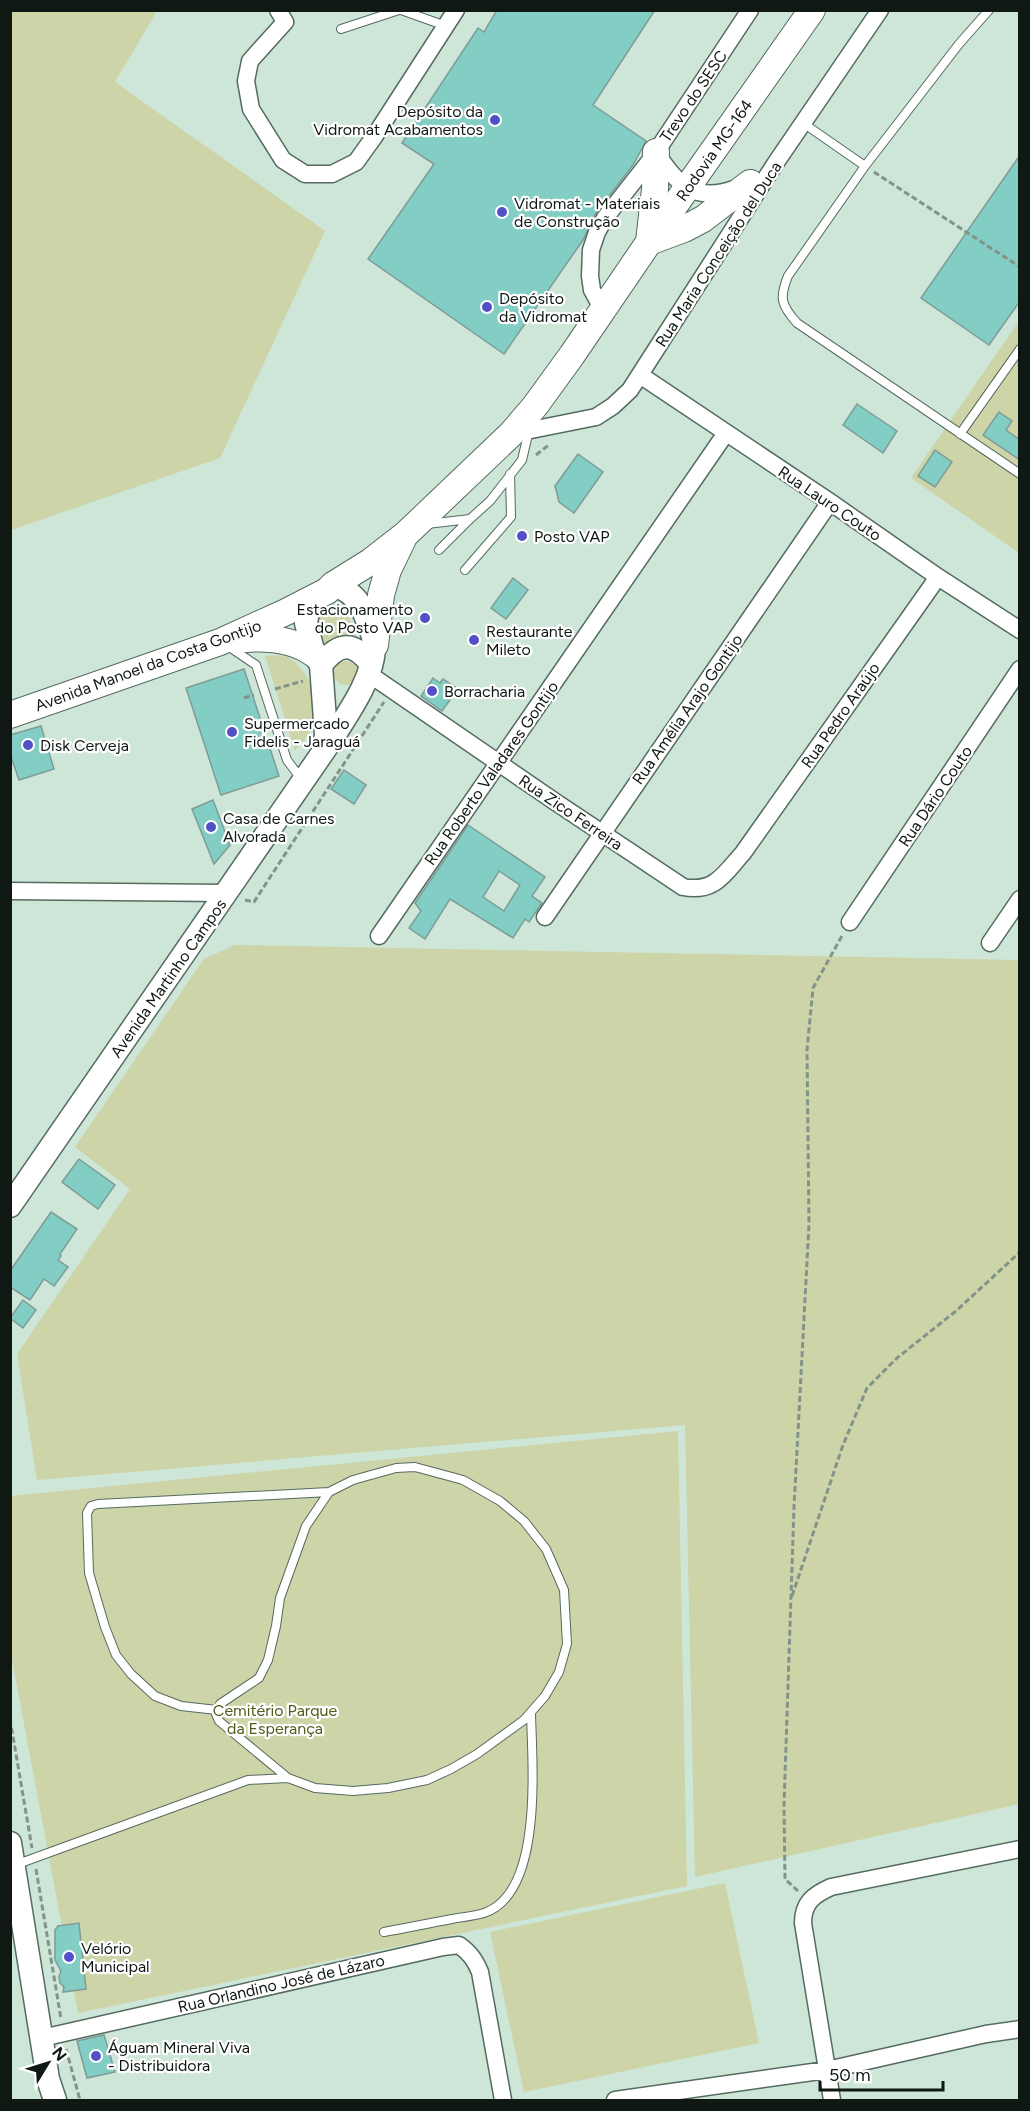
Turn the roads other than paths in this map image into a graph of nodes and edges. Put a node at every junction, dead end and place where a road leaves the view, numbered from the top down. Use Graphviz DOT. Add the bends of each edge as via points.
graph roads {
  1 [pos="278,10"];
  2 [pos="400,10"];
  3 [pos="456,10"];
  4 [pos="750,10"];
  5 [pos="812,10"];
  6 [pos="880,10"];
  7 [pos="989,10"];
  8 [pos="446,26"];
  9 [pos="341,29"];
  10 [pos="799,128"];
  11 [pos="656,152"];
  12 [pos="865,166"];
  13 [pos="750,183"];
  14 [pos="687,188"];
  15 [pos="649,242"];
  16 [pos="603,309"];
  17 [pos="1020,349"];
  18 [pos="640,375"];
  19 [pos="520,432"];
  20 [pos="726,433"];
  21 [pos="960,434"];
  22 [pos="510,474"];
  23 [pos="1020,474"];
  24 [pos="830,502"];
  25 [pos="470,519"];
  26 [pos="410,530"];
  27 [pos="439,550"];
  28 [pos="465,570"];
  29 [pos="938,577"];
  30 [pos="333,585"];
  31 [pos="310,599"];
  32 [pos="1020,630"];
  33 [pos="220,642"];
  34 [pos="319,664"];
  35 [pos="374,666"];
  36 [pos="1020,669"];
  37 [pos="10,716"];
  38 [pos="324,750"];
  39 [pos="499,762"];
  40 [pos="303,781"];
  41 [pos="602,833"];
  42 [pos="743,853"];
  43 [pos="10,891"];
  44 [pos="1020,899"];
  45 [pos="233,900"];
  46 [pos="545,917"];
  47 [pos="850,922"];
  48 [pos="379,936"];
  49 [pos="990,944"];
  50 [pos="10,1206"];
  51 [pos="329,1492"];
  52 [pos="217,1710"];
  53 [pos="531,1713"];
  54 [pos="288,1778"];
  55 [pos="1020,1849"];
  56 [pos="17,1858"];
  57 [pos="384,1932"];
  58 [pos="1020,2029"];
  59 [pos="52,2036"];
  60 [pos="827,2070"];
  61 [pos="55,2100"];
  62 [pos="503,2100"];
  63 [pos="615,2100"];
  64 [pos="832,2100"];
  1 -- 8 [label="street" via="285,22 250,61 246,81 252,109 283,160 305,174 332,174 356,162"];
  2 -- 8 [label="lane"];
  2 -- 9 [label="lane"];
  3 -- 8 [label="street"];
  4 -- 11 [label="street, Trevo do SESC"];
  5 -- 14 [label="main road, Rodovia MG-164"];
  6 -- 10 [label="street, Rua Maria Conceição del Duca"];
  7 -- 12 [label="lane"];
  10 -- 12 [label="lane"];
  10 -- 13 [label="street"];
  10 -- 18 [label="street, Rua Maria Conceição del Duca"];
  11 -- 14 [label="street, Trevo do SESC"];
  11 -- 15 [label="main road"];
  11 -- 16 [label="street" via="597,232 591,250 590,276 592,290"];
  12 -- 21 [label="lane" via="788,276 782,301 797,323"];
  13 -- 14 [label="street" via="711,195"];
  13 -- 15 [label="main road" via="703,219"];
  14 -- 15 [label="main road, Rodovia MG-164"];
  15 -- 16 [label="main road, Rodovia MG-164"];
  16 -- 19 [label="main road, Rodovia MG-164"];
  17 -- 21 [label="lane"];
  18 -- 19 [label="street, Rua Maria Conceição del Duca" via="630,390 596,417"];
  18 -- 20 [label="street, Rua Lauro Couto"];
  19 -- 22 [label="lane" via="522,460"];
  19 -- 26 [label="main road, Rodovia MG-164"];
  20 -- 24 [label="street, Rua Lauro Couto"];
  20 -- 39 [label="street, Rua Roberto Valadares Gontijo"];
  21 -- 23 [label="lane"];
  22 -- 25 [label="lane"];
  22 -- 28 [label="lane" via="511,517"];
  24 -- 29 [label="street, Rua Lauro Couto"];
  24 -- 41 [label="street, Rua Amélia Arajo Gontijo"];
  25 -- 26 [label="lane"];
  25 -- 27 [label="lane"];
  26 -- 30 [label="main road, Avenida Manoel da Costa Gontijo"];
  26 -- 35 [label="main road" via="388,570 381,595"];
  29 -- 32 [label="street, Rua Lauro Couto"];
  29 -- 42 [label="street, Rua Pedro Araújo"];
  30 -- 31 [label="main road, Avenida Manoel da Costa Gontijo"];
  30 -- 35 [label="main road" via="345,589 360,604 371,630"];
  31 -- 33 [label="main road, Avenida Manoel da Costa Gontijo"];
  31 -- 34 [label="main road" via="306,623"];
  33 -- 34 [label="main road" via="279,641 307,649"];
  33 -- 37 [label="main road, Avenida Manoel da Costa Gontijo"];
  33 -- 40 [label="lane" via="256,665 287,760"];
  34 -- 35 [label="main road" via="337,650 354,647"];
  34 -- 38 [label="main road"];
  35 -- 38 [label="main road, Avenida Martinho Campos"];
  35 -- 39 [label="street, Rua Zico Ferreira"];
  36 -- 47 [label="street, Rua Dário Couto"];
  38 -- 40 [label="main road, Avenida Martinho Campos"];
  39 -- 41 [label="street, Rua Zico Ferreira"];
  39 -- 48 [label="street, Rua Roberto Valadares Gontijo"];
  40 -- 45 [label="main road, Avenida Martinho Campos"];
  41 -- 42 [label="street, Rua Zico Ferreira" via="683,887 696,889 720,878"];
  41 -- 46 [label="street, Rua Amélia Arajo Gontijo"];
  43 -- 45 [label="street"];
  44 -- 49 [label="street"];
  45 -- 50 [label="main road, Avenida Martinho Campos"];
  51 -- 52 [label="lane" via="306,1526 280,1598 268,1660 259,1678"];
  51 -- 52 [label="lane" via="98,1504 87,1513 89,1573 116,1655 155,1696 181,1706"];
  51 -- 53 [label="lane" via="353,1480 415,1467 463,1480 500,1501 524,1521 546,1549 564,1590 567,1621 567,1644 559,1672"];
  52 -- 54 [label="lane" via="219,1721"];
  53 -- 54 [label="lane" via="477,1754 427,1780 353,1791 315,1788"];
  53 -- 57 [label="lane" via="533,1788 528,1846 516,1882 505,1900 485,1913"];
  54 -- 56 [label="lane" via="248,1780"];
  55 -- 60 [label="street" via="831,1887 808,1901 803,1911 807,1950"];
  56 -- 59 [label="main road"];
  58 -- 60 [label="street"];
  59 -- 61 [label="main road" via="48,2079"];
  59 -- 62 [label="street, Rua Orlandino José de Lázaro" via="459,1946 476,1961"];
  60 -- 63 [label="street"];
  60 -- 64 [label="street"];
}
